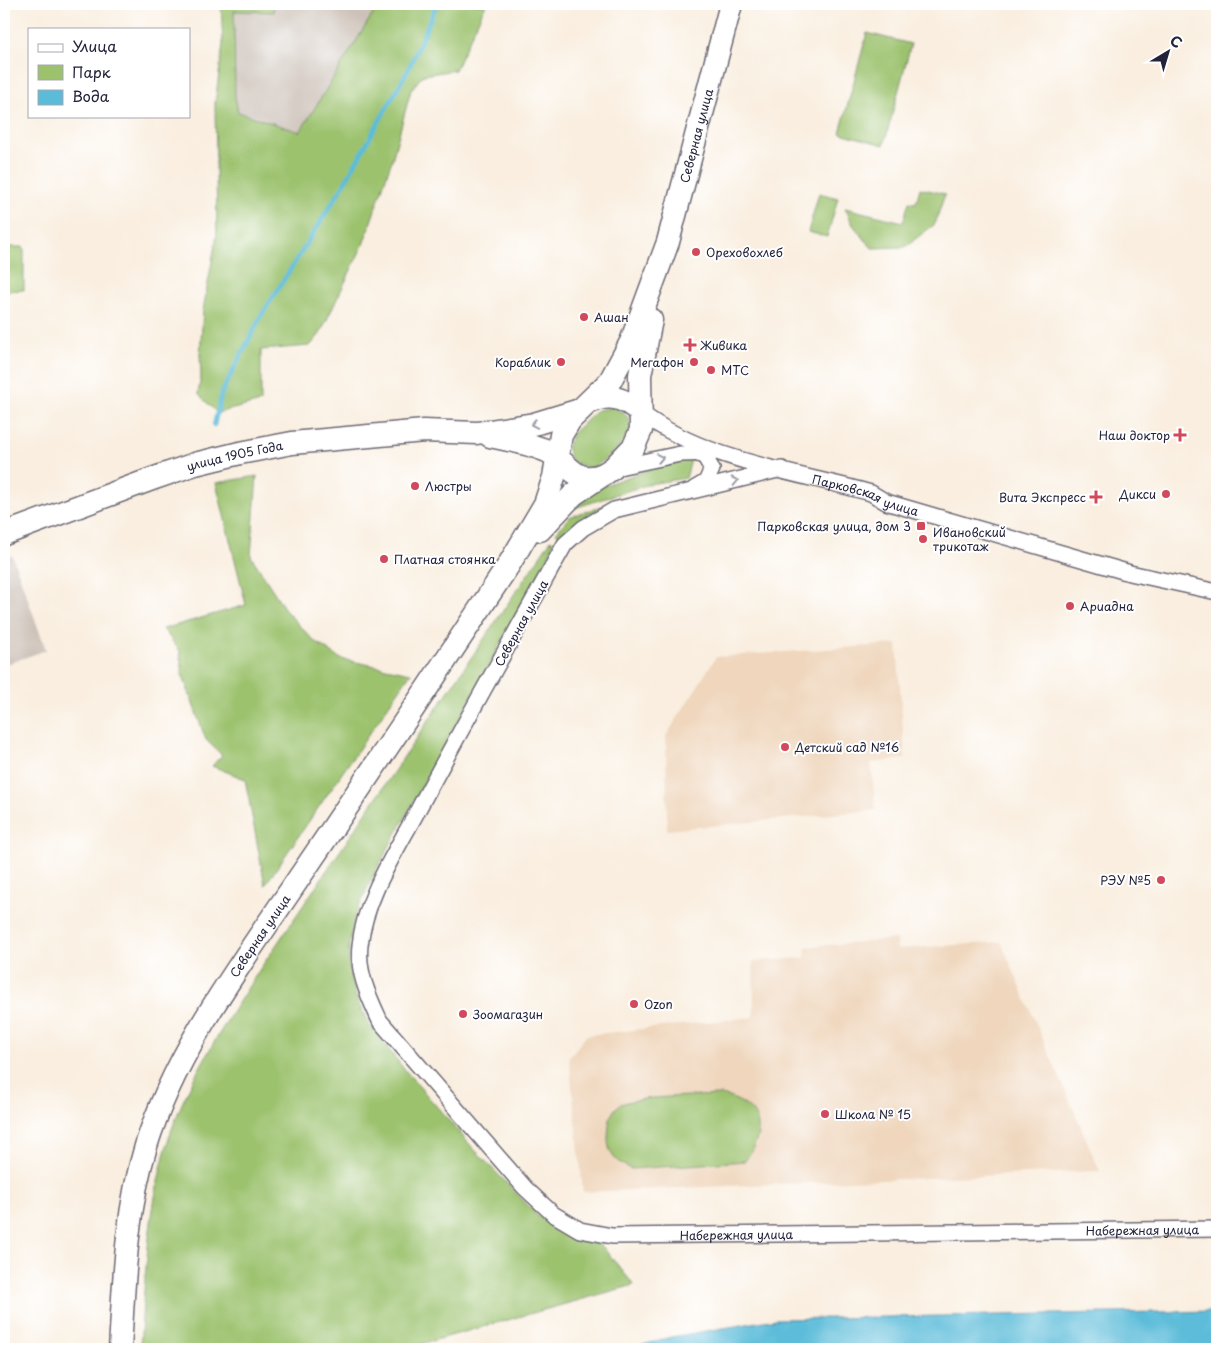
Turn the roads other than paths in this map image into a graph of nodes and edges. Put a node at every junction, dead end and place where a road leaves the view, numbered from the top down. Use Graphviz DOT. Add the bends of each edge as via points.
graph roads {
  1 [pos="731,4"];
  2 [pos="660,268"];
  3 [pos="585,406"];
  4 [pos="640,412"];
  5 [pos="477,433"];
  6 [pos="531,445"];
  7 [pos="718,453"];
  8 [pos="696,454"];
  9 [pos="556,456"];
  10 [pos="782,470"];
  11 [pos="609,471"];
  12 [pos="548,492"];
  13 [pos="688,492"];
  14 [pos="4,534"];
  15 [pos="508,566"];
  16 [pos="1217,592"];
  17 [pos="366,991"];
  18 [pos="1217,1229"];
  19 [pos="120,1349"];
  1 -- 2 [label="main road, Северная улица"];
  2 -- 3 [label="main road, Северная улица" via="620,364 601,392"];
  2 -- 4 [label="main road, Северная улица" via="640,375"];
  3 -- 4 [label="main road" via="602,396 618,398"];
  3 -- 5 [label="main road, улица 1905 Года, one-way" via="550,420"];
  3 -- 9 [label="main road, Северная улица" via="561,435"];
  4 -- 7 [label="street, Парковская улица" via="670,433"];
  4 -- 11 [label="main road, Северная улица" via="639,436 624,459"];
  5 -- 6 [label="main road, улица 1905 Года"];
  5 -- 14 [label="main road, улица 1905 Года" via="424,431 292,443 240,453 169,473"];
  6 -- 9 [label="main road, улица 1905 Года"];
  6 -- 12 [label="main road" via="547,468"];
  7 -- 8 [label="street, Парковская улица"];
  7 -- 10 [label="street, Парковская улица"];
  11 -- 8 [label="street, Парковская улица, one-way" via="680,454"];
  8 -- 13 [label="street" via="710,462 711,474 706,482"];
  9 -- 11 [label="main road" via="579,476 594,478"];
  9 -- 12 [label="main road, Северная улица" via="554,477"];
  13 -- 10 [label="street, Северная улица, one-way"];
  10 -- 16 [label="street, Парковская улица" via="871,493 886,502 1130,573"];
  11 -- 15 [label="main road, Северная улица" via="562,506"];
  12 -- 15 [label="main road, Северная улица" via="545,504"];
  13 -- 17 [label="street, Северная улица" via="614,510 583,528 566,544 449,752 374,897 360,946"];
  15 -- 19 [label="main road, Северная улица" via="240,965 177,1068 146,1146 135,1188"];
  17 -- 18 [label="street, Набережная улица" via="380,1021 525,1188 553,1214 580,1230 612,1236"];
}
